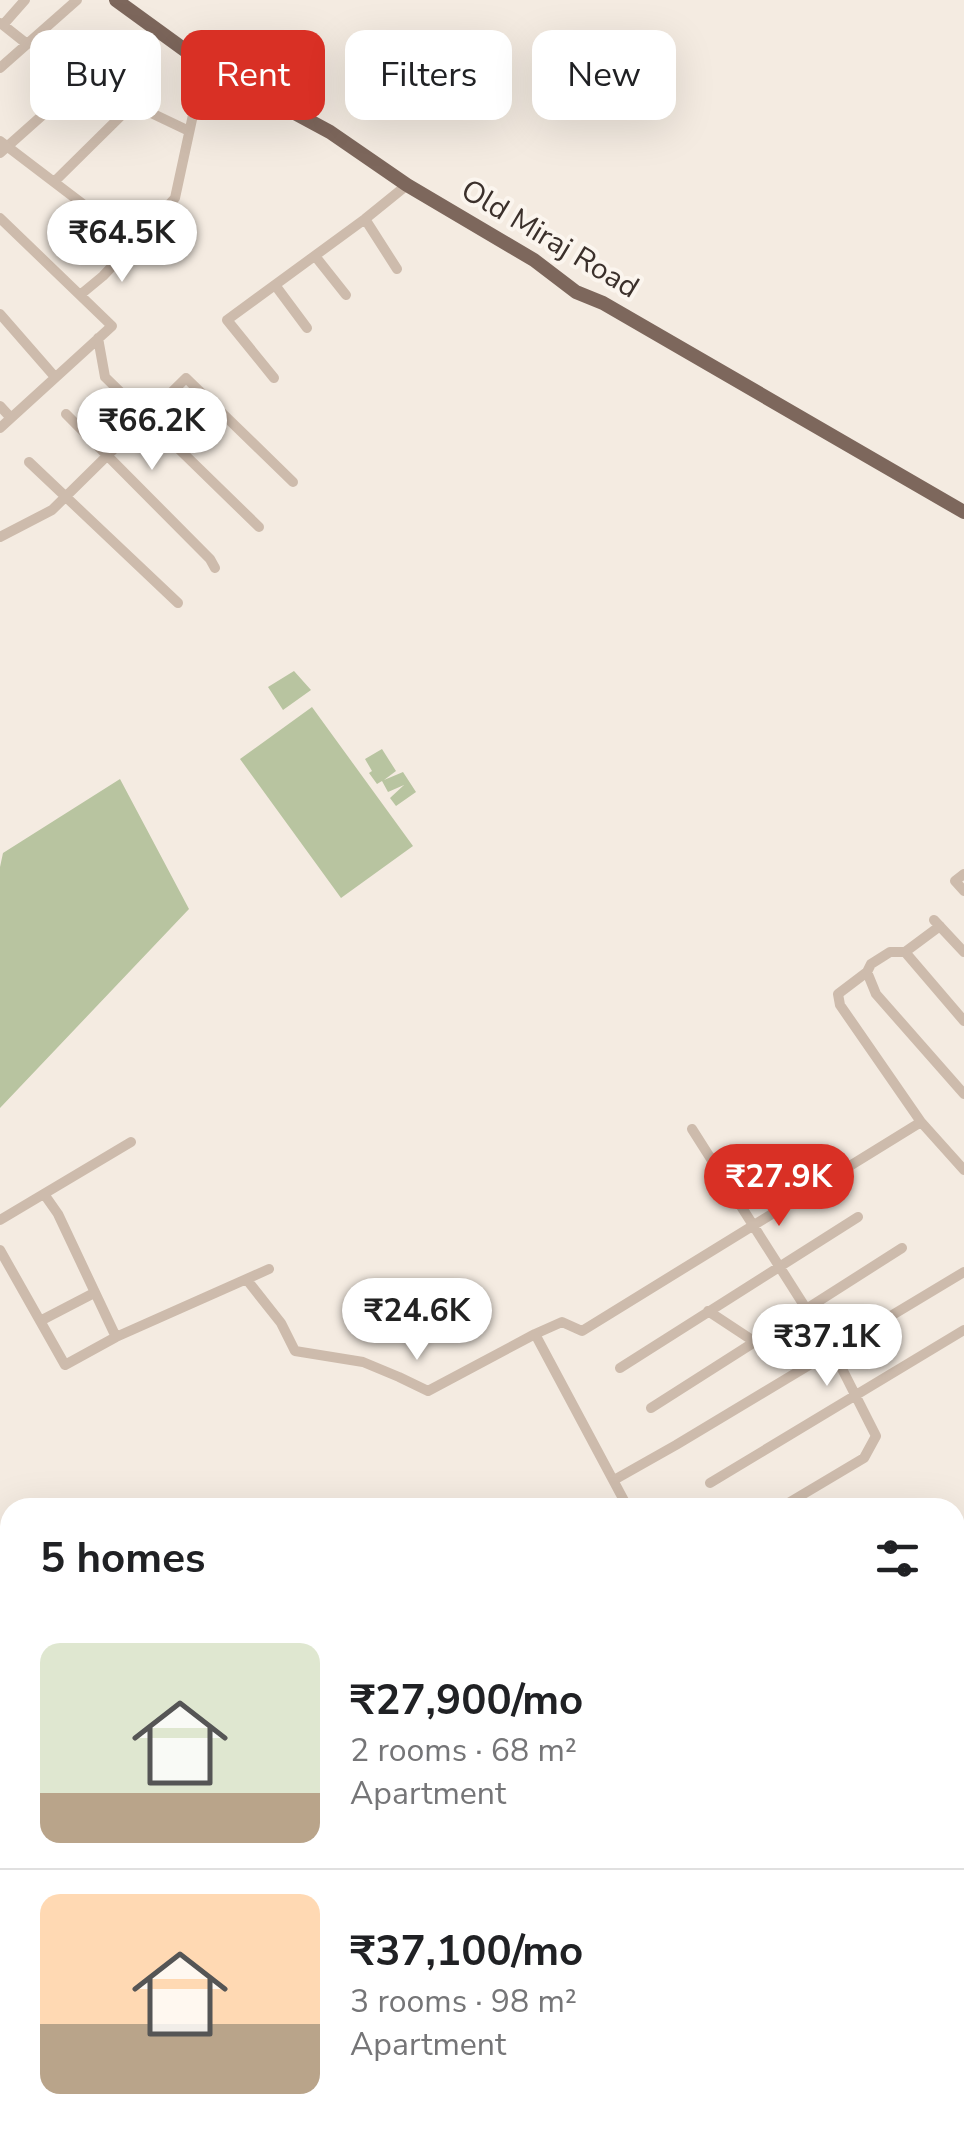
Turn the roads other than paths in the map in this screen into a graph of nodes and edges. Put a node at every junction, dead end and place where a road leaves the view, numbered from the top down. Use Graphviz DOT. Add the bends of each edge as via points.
graph roads {
  1 [pos="25,0"];
  2 [pos="77,0"];
  3 [pos="116,0"];
  4 [pos="1,24"];
  5 [pos="27,44"];
  6 [pos="181,47"];
  7 [pos="0,68"];
  8 [pos="161,117"];
  9 [pos="34,120"];
  10 [pos="118,120"];
  11 [pos="192,120"];
  12 [pos="308,120"];
  13 [pos="190,130"];
  14 [pos="2,147"];
  15 [pos="54,182"];
  16 [pos="406,186"];
  17 [pos="0,218"];
  18 [pos="365,220"];
  19 [pos="134,243"];
  20 [pos="316,256"];
  21 [pos="397,269"];
  22 [pos="275,285"];
  23 [pos="80,295"];
  24 [pos="346,295"];
  25 [pos="0,314"];
  26 [pos="307,328"];
  27 [pos="98,338"];
  28 [pos="56,377"];
  29 [pos="274,378"];
  30 [pos="0,406"];
  31 [pos="66,414"];
  32 [pos="146,417"];
  33 [pos="11,418"];
  34 [pos="0,428"];
  35 [pos="107,456"];
  36 [pos="30,462"];
  37 [pos="294,482"];
  38 [pos="66,496"];
  39 [pos="964,512"];
  40 [pos="259,527"];
  41 [pos="0,537"];
  42 [pos="215,568"];
  43 [pos="178,602"];
  44 [pos="964,874"];
  45 [pos="964,891"];
  46 [pos="906,952"];
  47 [pos="964,952"];
  48 [pos="867,972"];
  49 [pos="964,1020"];
  50 [pos="964,1094"];
  51 [pos="921,1122"];
  52 [pos="692,1129"];
  53 [pos="131,1142"];
  54 [pos="964,1170"];
  55 [pos="44,1194"];
  56 [pos="858,1217"];
  57 [pos="0,1220"];
  58 [pos="753,1226"];
  59 [pos="902,1248"];
  60 [pos="0,1250"];
  61 [pos="779,1266"];
  62 [pos="270,1269"];
  63 [pos="964,1272"];
  64 [pos="247,1280"];
  65 [pos="94,1293"];
  66 [pos="806,1309"];
  67 [pos="708,1311"];
  68 [pos="42,1320"];
  69 [pos="964,1330"];
  70 [pos="535,1334"];
  71 [pos="116,1337"];
  72 [pos="755,1342"];
  73 [pos="833,1351"];
  74 [pos="620,1368"];
  75 [pos="856,1395"];
  76 [pos="651,1408"];
  77 [pos="614,1480"];
  78 [pos="710,1482"];
  79 [pos="623,1498"];
  80 [pos="797,1498"];
  1 -- 4 [label="street"];
  2 -- 5 [label="street"];
  3 -- 6 [label="main road, Old Miraj Road"];
  4 -- 5 [label="street"];
  5 -- 7 [label="street"];
  8 -- 13 [label="street"];
  9 -- 14 [label="street"];
  10 -- 15 [label="street"];
  11 -- 13 [label="street"];
  12 -- 16 [label="main road, Old Miraj Road"];
  13 -- 19 [label="street" via="174,198"];
  14 -- 15 [label="street"];
  15 -- 19 [label="street"];
  16 -- 18 [label="street"];
  16 -- 39 [label="main road, Old Miraj Road" via="576,292"];
  17 -- 23 [label="street"];
  18 -- 20 [label="street"];
  18 -- 21 [label="street"];
  19 -- 23 [label="street"];
  20 -- 22 [label="street"];
  20 -- 24 [label="street"];
  22 -- 26 [label="street"];
  22 -- 29 [label="street" via="227,320"];
  23 -- 27 [label="street" via="112,326"];
  25 -- 28 [label="street"];
  27 -- 28 [label="street"];
  27 -- 32 [label="street" via="105,377"];
  28 -- 33 [label="street"];
  30 -- 33 [label="street"];
  31 -- 35 [label="street"];
  32 -- 35 [label="street"];
  32 -- 37 [label="street" via="186,378"];
  32 -- 40 [label="street"];
  33 -- 34 [label="street"];
  35 -- 38 [label="street"];
  35 -- 42 [label="street"];
  36 -- 38 [label="street"];
  38 -- 41 [label="street"];
  38 -- 43 [label="street"];
  44 -- 45 [label="street" via="955,881"];
  46 -- 47 [label="street" via="937,923"];
  46 -- 48 [label="street" via="890,952"];
  46 -- 49 [label="street"];
  48 -- 50 [label="street" via="876,994"];
  48 -- 51 [label="street" via="838,994 840,1005"];
  51 -- 54 [label="street"];
  51 -- 58 [label="street"];
  52 -- 58 [label="street"];
  53 -- 55 [label="street"];
  55 -- 57 [label="street"];
  55 -- 65 [label="street"];
  56 -- 61 [label="street"];
  58 -- 61 [label="street"];
  58 -- 70 [label="street" via="582,1332 562,1322"];
  59 -- 66 [label="street"];
  60 -- 68 [label="street"];
  61 -- 66 [label="street"];
  61 -- 67 [label="street"];
  62 -- 64 [label="street"];
  63 -- 73 [label="street"];
  64 -- 70 [label="street" via="295,1351 363,1362 428,1391"];
  64 -- 71 [label="street"];
  65 -- 68 [label="street"];
  65 -- 71 [label="street"];
  66 -- 72 [label="street"];
  66 -- 73 [label="street"];
  67 -- 72 [label="street"];
  67 -- 74 [label="street"];
  68 -- 71 [label="street" via="64,1365"];
  69 -- 75 [label="street"];
  70 -- 77 [label="street"];
  72 -- 76 [label="street"];
  73 -- 75 [label="street"];
  73 -- 77 [label="street"];
  75 -- 78 [label="street"];
  75 -- 80 [label="street" via="876,1436 864,1458"];
  77 -- 79 [label="street"];
}
